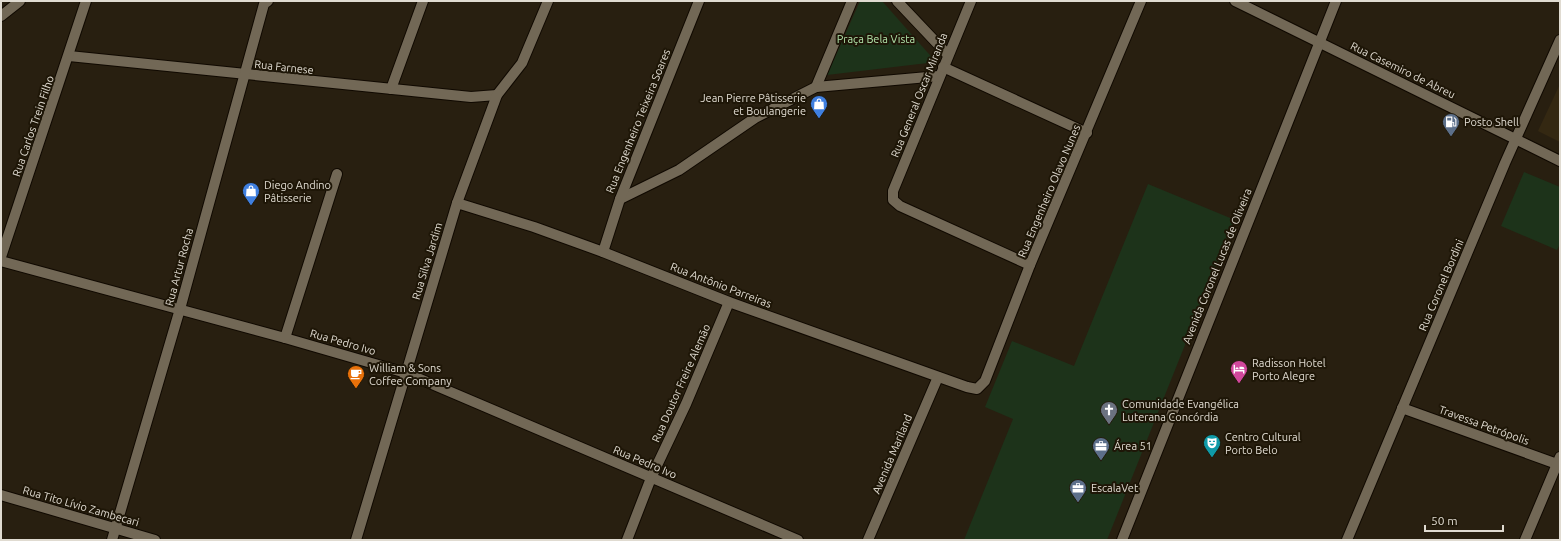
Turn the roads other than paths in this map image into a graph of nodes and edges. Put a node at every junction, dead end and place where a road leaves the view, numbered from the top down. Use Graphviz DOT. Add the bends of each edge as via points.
graph roads {
  1 [pos="20,1"];
  2 [pos="423,1"];
  3 [pos="548,1"];
  4 [pos="699,1"];
  5 [pos="852,1"];
  6 [pos="896,1"];
  7 [pos="971,1"];
  8 [pos="1141,1"];
  9 [pos="1235,1"];
  10 [pos="1336,1"];
  11 [pos="84,2"];
  12 [pos="265,2"];
  13 [pos="1,16"];
  14 [pos="1560,40"];
  15 [pos="1320,43"];
  16 [pos="948,55"];
  17 [pos="69,56"];
  18 [pos="941,72"];
  19 [pos="244,75"];
  20 [pos="816,87"];
  21 [pos="391,89"];
  22 [pos="497,95"];
  23 [pos="1087,133"];
  24 [pos="1516,139"];
  25 [pos="1560,161"];
  26 [pos="337,174"];
  27 [pos="620,198"];
  28 [pos="457,203"];
  29 [pos="604,252"];
  30 [pos="1,257"];
  31 [pos="1,261"];
  32 [pos="1030,265"];
  33 [pos="729,302"];
  34 [pos="180,309"];
  35 [pos="285,338"];
  36 [pos="406,373"];
  37 [pos="938,377"];
  38 [pos="977,389"];
  39 [pos="1402,408"];
  40 [pos="1559,461"];
  41 [pos="651,478"];
  42 [pos="1,495"];
  43 [pos="115,528"];
  44 [pos="112,540"];
  45 [pos="155,540"];
  46 [pos="356,540"];
  47 [pos="627,540"];
  48 [pos="798,540"];
  49 [pos="868,540"];
  50 [pos="1122,540"];
  51 [pos="1347,540"];
  52 [pos="1525,540"];
  1 -- 13 [label="street"];
  2 -- 21 [label="street"];
  3 -- 22 [label="street, Rua Silva Jardim" via="522,63"];
  4 -- 27 [label="street, Rua Engenheiro Teixeira Soares"];
  5 -- 20 [label="street"];
  6 -- 16 [label="street"];
  7 -- 16 [label="street, Rua General Oscar Miranda"];
  8 -- 23 [label="street, Rua Engenheiro Olavo Nunes"];
  9 -- 15 [label="street, Rua Casemiro de Abreu"];
  10 -- 15 [label="street, Avenida Coronel Lucas de Oliveira"];
  11 -- 17 [label="street, Rua Carlos Trein Filho"];
  12 -- 19 [label="street, Rua Artur Rocha"];
  14 -- 24 [label="street, Rua Coronel Bordini"];
  15 -- 24 [label="street, Rua Casemiro de Abreu"];
  15 -- 50 [label="street, Avenida Coronel Lucas de Oliveira"];
  16 -- 18 [label="street, Rua General Oscar Miranda"];
  17 -- 19 [label="street, Rua Farnese"];
  17 -- 30 [label="street, Rua Carlos Trein Filho"];
  18 -- 20 [label="street"];
  18 -- 23 [label="street"];
  18 -- 32 [label="street, Rua General Oscar Miranda" via="893,192 893,200 900,206"];
  19 -- 21 [label="street, Rua Farnese"];
  19 -- 34 [label="street, Rua Artur Rocha"];
  20 -- 27 [label="street" via="755,118 679,170"];
  21 -- 22 [label="street, Rua Farnese" via="471,97"];
  22 -- 28 [label="street, Rua Silva Jardim"];
  23 -- 32 [label="street, Rua Engenheiro Olavo Nunes"];
  24 -- 25 [label="street, Rua Casemiro de Abreu"];
  24 -- 39 [label="street, Rua Coronel Bordini"];
  26 -- 35 [label="street"];
  27 -- 29 [label="street, Rua Engenheiro Teixeira Soares"];
  28 -- 29 [label="street, Rua Antônio Parreiras"];
  28 -- 36 [label="street, Rua Silva Jardim"];
  29 -- 33 [label="street, Rua Antônio Parreiras"];
  31 -- 34 [label="street, Rua Pedro Ivo"];
  32 -- 38 [label="street, Rua Engenheiro Olavo Nunes" via="984,381"];
  33 -- 37 [label="street, Rua Antônio Parreiras"];
  33 -- 41 [label="street, Rua Doutor Freire Alemão" via="686,404"];
  34 -- 35 [label="street, Rua Pedro Ivo"];
  34 -- 43 [label="street, Rua Artur Rocha"];
  35 -- 36 [label="street, Rua Pedro Ivo"];
  36 -- 41 [label="street, Rua Pedro Ivo"];
  36 -- 46 [label="street, Rua Silva Jardim"];
  37 -- 38 [label="street, Rua Antônio Parreiras"];
  37 -- 49 [label="street, Avenida Mariland"];
  39 -- 40 [label="street, Travessa Petrópolis"];
  39 -- 51 [label="street, Rua Coronel Bordini"];
  40 -- 52 [label="street"];
  41 -- 47 [label="street, Rua Doutor Freire Alemão"];
  41 -- 48 [label="street, Rua Pedro Ivo"];
  42 -- 43 [label="street, Rua Tito Lívio Zambecari"];
  43 -- 44 [label="street, Rua Artur Rocha"];
  43 -- 45 [label="street, Rua Tito Lívio Zambecari"];
}
